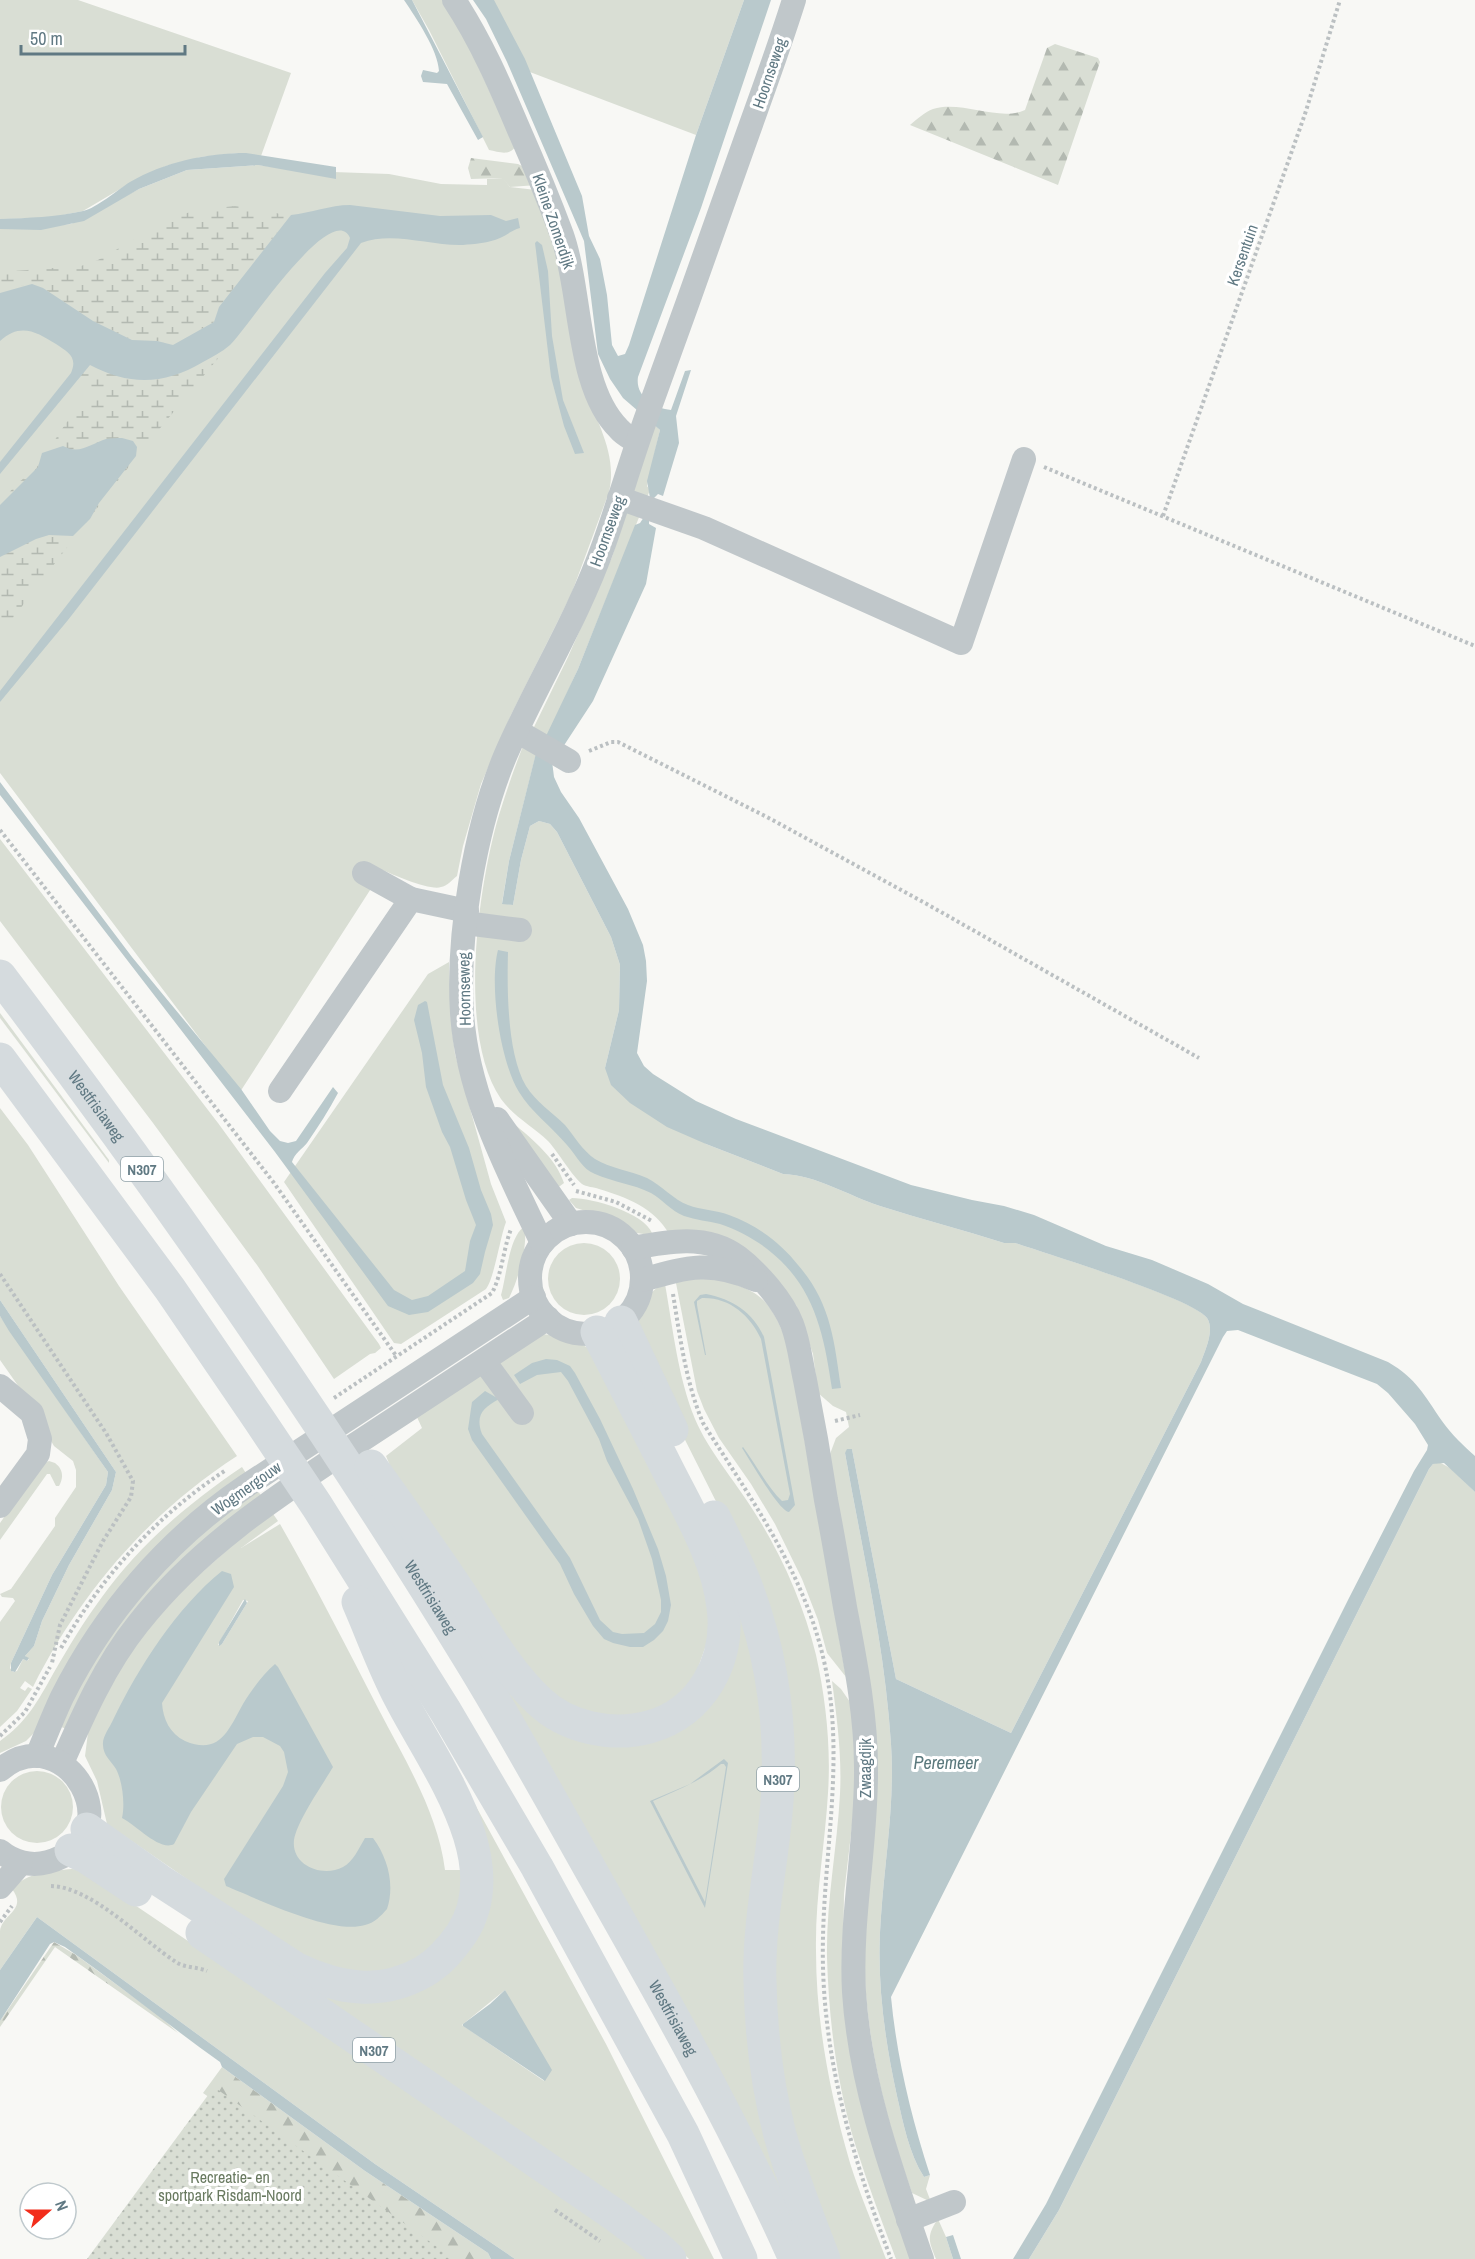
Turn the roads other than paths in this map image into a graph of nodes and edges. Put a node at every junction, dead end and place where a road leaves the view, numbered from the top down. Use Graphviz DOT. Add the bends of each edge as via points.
graph roads {
  1 [pos="454,0"];
  2 [pos="794,0"];
  3 [pos="637,442"];
  4 [pos="1024,459"];
  5 [pos="619,498"];
  6 [pos="517,731"];
  7 [pos="555,753"];
  8 [pos="364,873"];
  9 [pos="411,898"];
  10 [pos="466,917"];
  11 [pos="520,930"];
  12 [pos="0,976"];
  13 [pos="0,1059"];
  14 [pos="471,1065"];
  15 [pos="280,1091"];
  16 [pos="571,1224"];
  17 [pos="542,1243"];
  18 [pos="633,1248"];
  19 [pos="642,1280"];
  20 [pos="764,1283"];
  21 [pos="534,1297"];
  22 [pos="548,1318"];
  23 [pos="609,1327"];
  24 [pos="484,1361"];
  25 [pos="0,1386"];
  26 [pos="522,1413"];
  27 [pos="364,1474"];
  28 [pos="0,1506"];
  29 [pos="317,1506"];
  30 [pos="37,1756"];
  31 [pos="62,1763"];
  32 [pos="0,1770"];
  33 [pos="79,1840"];
  34 [pos="0,1851"];
  35 [pos="21,1863"];
  36 [pos="0,1887"];
  37 [pos="954,2202"];
  38 [pos="908,2220"];
  39 [pos="670,2259"];
  40 [pos="741,2259"];
  41 [pos="795,2259"];
  42 [pos="824,2259"];
  43 [pos="922,2259"];
  1 -- 3 [label="street, Kleine Zomerdijk" via="496,74 562,236 575,284 588,363 602,407 620,431"];
  2 -- 3 [label="street, Hoornseweg"];
  3 -- 5 [label="street, Hoornseweg"];
  4 -- 5 [label="street" via="961,642 704,528"];
  5 -- 6 [label="street, Hoornseweg" via="604,546 569,629"];
  6 -- 7 [label="street"];
  6 -- 10 [label="street, Hoornseweg" via="487,812"];
  8 -- 9 [label="street"];
  9 -- 10 [label="street"];
  9 -- 15 [label="street"];
  10 -- 11 [label="street"];
  10 -- 14 [label="street, Hoornseweg" via="462,1015"];
  12 -- 27 [label="highway, Westfrisiaweg / N307" via="83,1086 280,1365 307,1390"];
  13 -- 29 [label="highway" via="170,1289"];
  14 -- 16 [label="street, Hoornseweg" via="494,1116"];
  14 -- 17 [label="street, Hoornseweg" via="493,1138"];
  16 -- 17 [label="street"];
  16 -- 18 [label="street" via="589,1222 606,1226 621,1234"];
  17 -- 21 [label="street" via="531,1269"];
  18 -- 19 [label="street"];
  18 -- 20 [label="street, Zwaagdijk" via="700,1241 741,1259"];
  19 -- 20 [label="street, Zwaagdijk" via="705,1266 736,1271"];
  19 -- 23 [label="street" via="633,1307"];
  20 -- 38 [label="street, Zwaagdijk" via="786,1311 798,1345 857,1667 867,1767 855,1914 854,1990 868,2087"];
  21 -- 22 [label="street"];
  21 -- 30 [label="street, Wogmergouw" via="246,1486 184,1534 130,1593 88,1652 62,1698"];
  22 -- 23 [label="street" via="571,1331"];
  22 -- 24 [label="street, Wogmergouw"];
  23 -- 27 [label="highway, N307" via="712,1565 724,1608 723,1647 709,1683 692,1703 668,1721 636,1730 608,1731 567,1719 539,1702 504,1661 454,1584"];
  23 -- 42 [label="highway, N307" via="737,1565 765,1646 774,1688 779,1765 763,1918 762,2026 780,2133"];
  24 -- 26 [label="street"];
  24 -- 31 [label="street, Wogmergouw" via="263,1506 204,1553 136,1626 109,1667"];
  25 -- 28 [label="street" via="32,1413 40,1439 38,1454"];
  27 -- 41 [label="highway, Westfrisiaweg / N307" via="592,1871 716,2097"];
  29 -- 33 [label="highway" via="398,1696 467,1828 477,1892 472,1913 455,1944 437,1963 397,1983 368,1988 320,1980 169,1886"];
  29 -- 40 [label="highway" via="537,1867 683,2134"];
  30 -- 31 [label="street"];
  30 -- 32 [label="street" via="19,1759"];
  31 -- 33 [label="street" via="79,1778 88,1797 90,1808"];
  33 -- 35 [label="street" via="58,1859 43,1864"];
  33 -- 39 [label="highway, N307" via="86,1857 592,2199"];
  34 -- 35 [label="street"];
  35 -- 36 [label="street"];
  37 -- 38 [label="street"];
  38 -- 43 [label="street, Zwaagdijk"];
}
